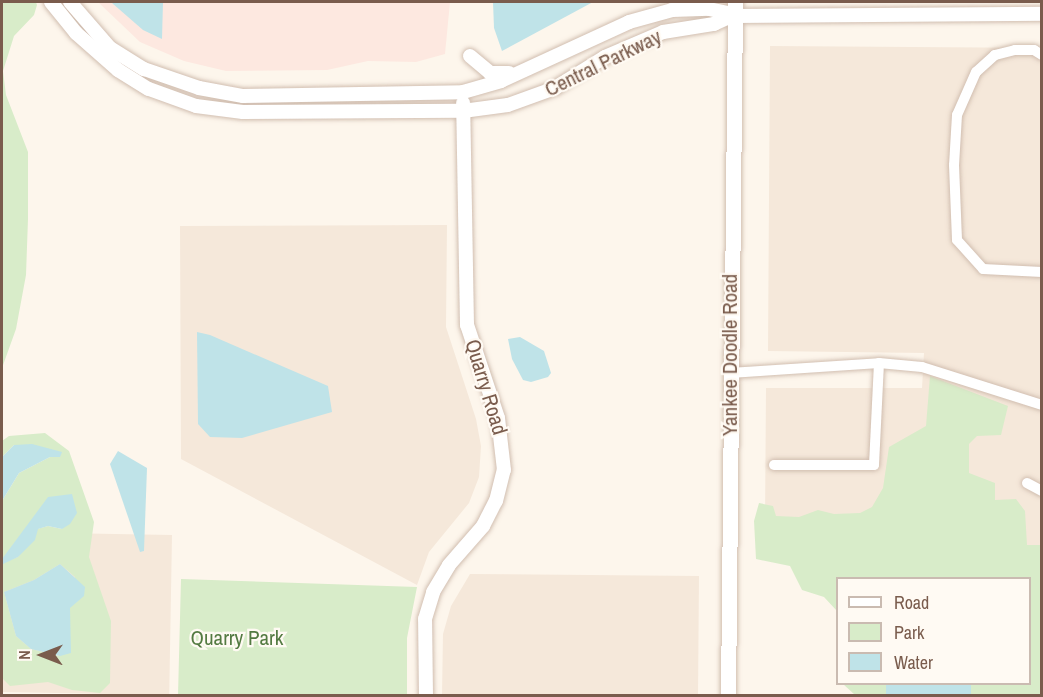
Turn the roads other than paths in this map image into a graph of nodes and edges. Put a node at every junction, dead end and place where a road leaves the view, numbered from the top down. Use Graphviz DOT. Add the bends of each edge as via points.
graph roads {
  1 [pos="51,2"];
  2 [pos="70,2"];
  3 [pos="733,6"];
  4 [pos="1041,14"];
  5 [pos="1041,55"];
  6 [pos="470,56"];
  7 [pos="520,72"];
  8 [pos="463,92"];
  9 [pos="463,111"];
  10 [pos="1041,272"];
  11 [pos="879,363"];
  12 [pos="730,373"];
  13 [pos="1041,405"];
  14 [pos="774,465"];
  15 [pos="1027,483"];
  16 [pos="1041,491"];
  17 [pos="426,696"];
  18 [pos="728,696"];
  1 -- 9 [label="street, Central Parkway" via="76,33 118,70 149,89 196,106 243,112"];
  2 -- 8 [label="street, Central Parkway" via="110,48 144,69 199,88 243,96"];
  3 -- 4 [label="street"];
  3 -- 7 [label="street, Central Parkway" via="672,10 629,22"];
  3 -- 9 [label="street, Central Parkway" via="714,24 663,32 604,57 555,88 508,105"];
  3 -- 12 [label="main road, Yankee Doodle Road"];
  5 -- 10 [label="street" via="1034,50 995,55 976,72 957,115 954,165 957,240 983,269"];
  6 -- 7 [label="street" via="490,73"];
  7 -- 8 [label="street, Central Parkway"];
  8 -- 9 [label="street, Quarry Road"];
  9 -- 17 [label="street, Quarry Road" via="467,325 498,418 504,470 496,501 483,526 449,565 432,592 425,619"];
  11 -- 12 [label="street"];
  11 -- 13 [label="street" via="936,370"];
  11 -- 14 [label="street" via="874,465"];
  12 -- 18 [label="main road, Yankee Doodle Road"];
  15 -- 16 [label="street"];
}
